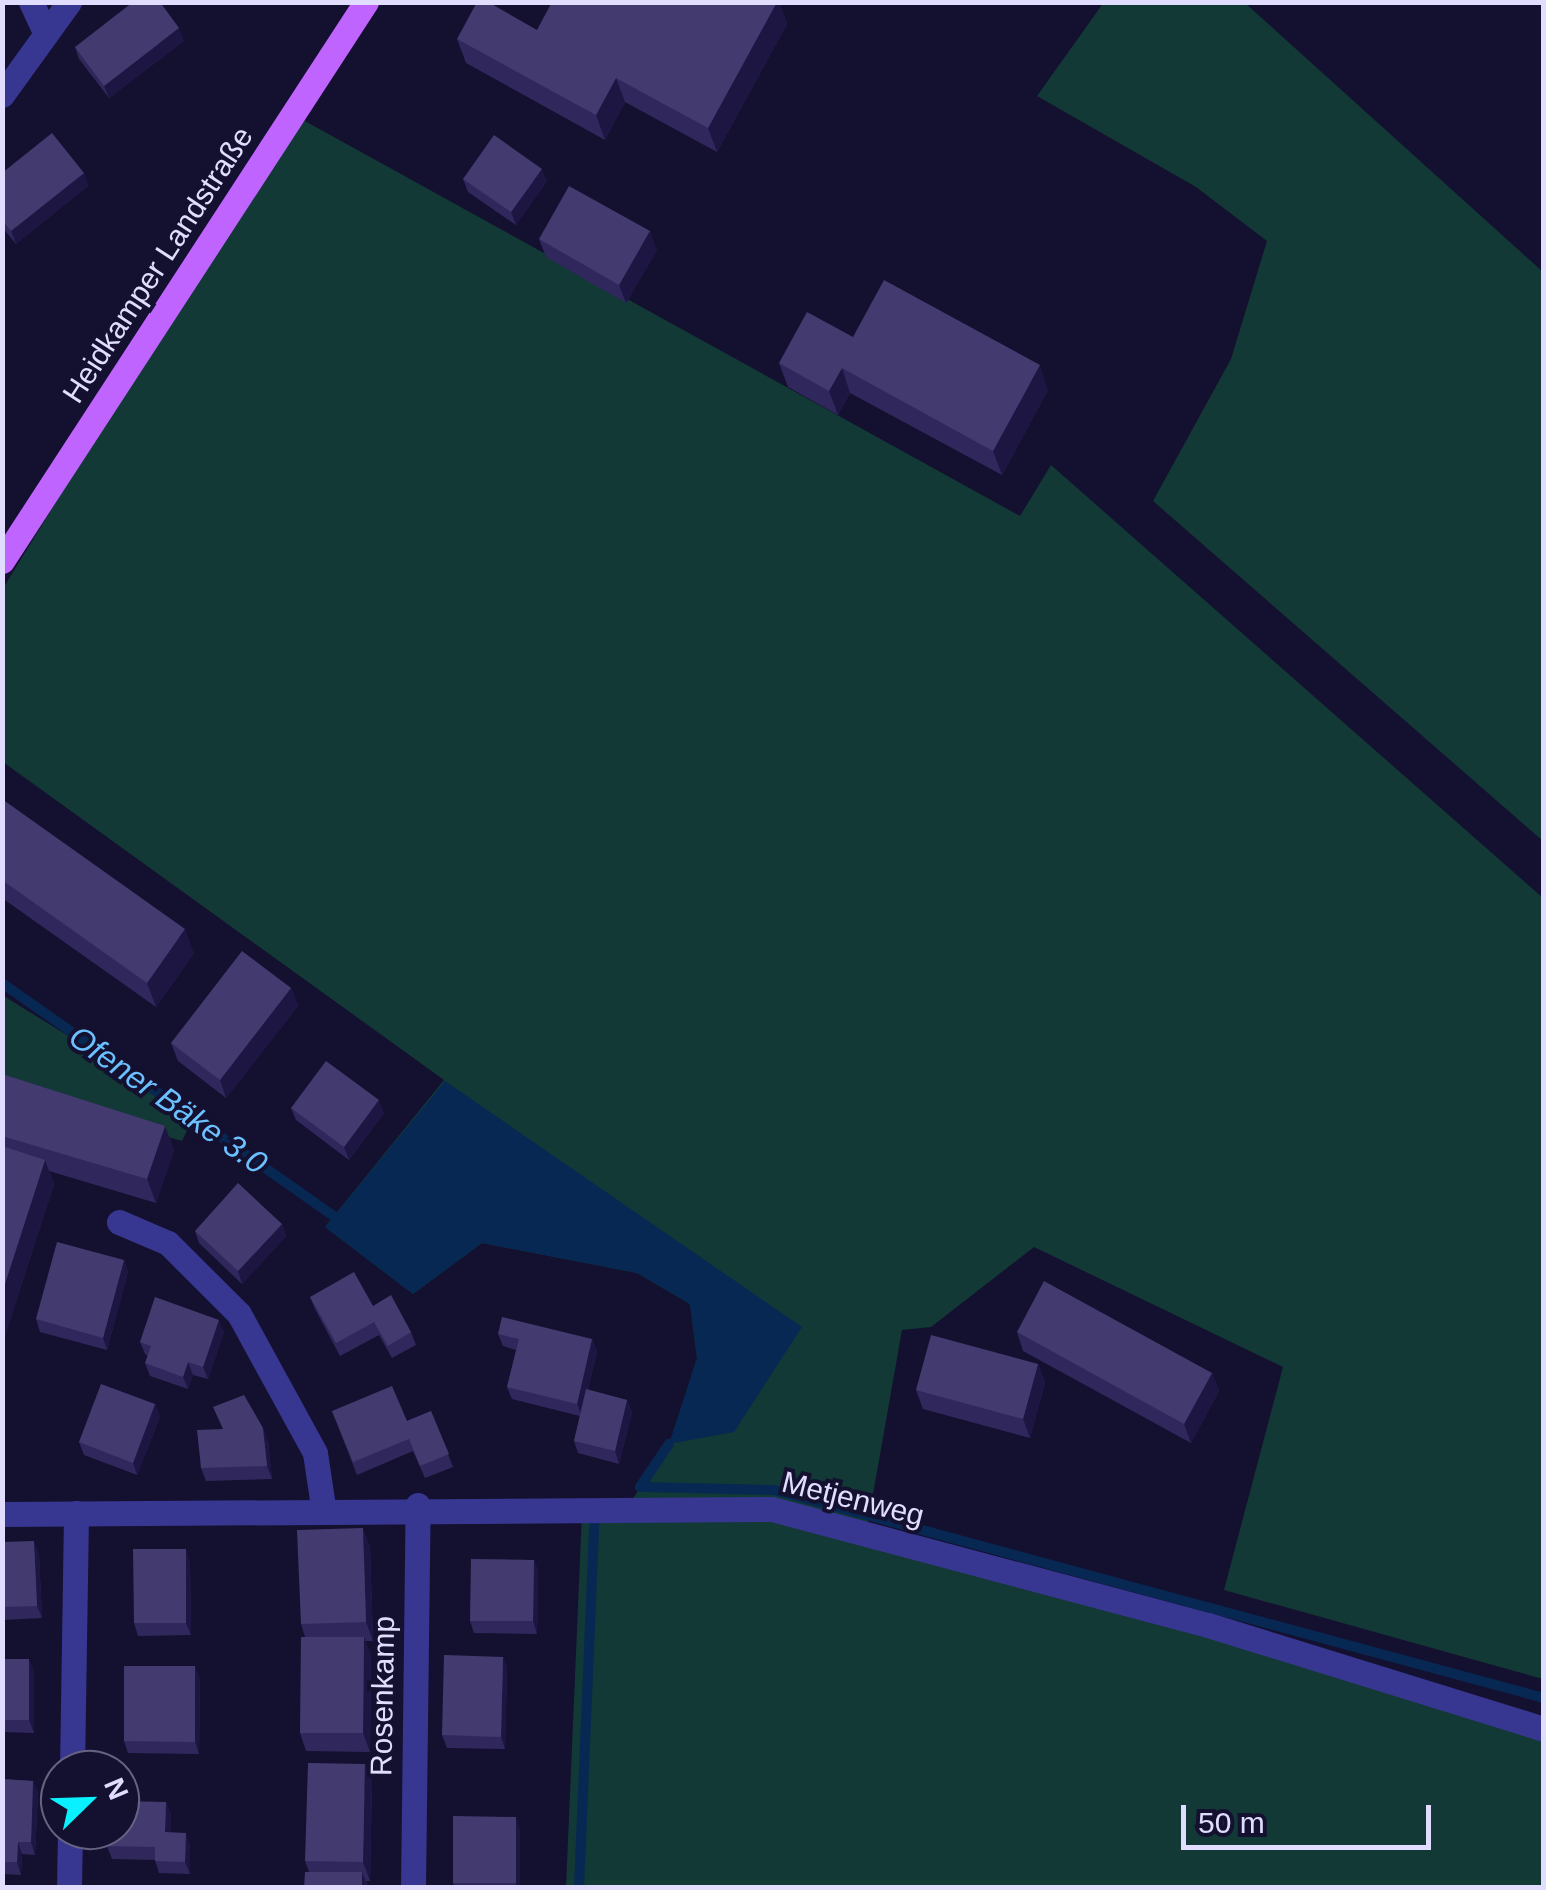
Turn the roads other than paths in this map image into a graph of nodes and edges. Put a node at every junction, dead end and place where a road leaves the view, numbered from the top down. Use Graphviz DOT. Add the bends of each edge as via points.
graph roads {
  1 [pos="31,2"];
  2 [pos="69,2"];
  3 [pos="366,2"];
  4 [pos="46,34"];
  5 [pos="2,95"];
  6 [pos="2,561"];
  7 [pos="119,1222"];
  8 [pos="418,1505"];
  9 [pos="323,1506"];
  10 [pos="76,1513"];
  11 [pos="2,1514"];
  12 [pos="1544,1729"];
  13 [pos="72,1750"];
  14 [pos="70,1850"];
  15 [pos="69,1888"];
  16 [pos="413,1888"];
  1 -- 4 [label="street"];
  2 -- 4 [label="street"];
  3 -- 6 [label="main road, Heidkamper Landstraße"];
  4 -- 5 [label="street"];
  7 -- 9 [label="street" via="168,1243 239,1314 315,1453"];
  8 -- 9 [label="street, Metjenweg"];
  8 -- 12 [label="street, Metjenweg" via="772,1509 1208,1625"];
  8 -- 16 [label="street, Rosenkamp"];
  9 -- 10 [label="street, Metjenweg"];
  10 -- 11 [label="street, Metjenweg"];
  10 -- 13 [label="street"];
  14 -- 15 [label="street"];
}
